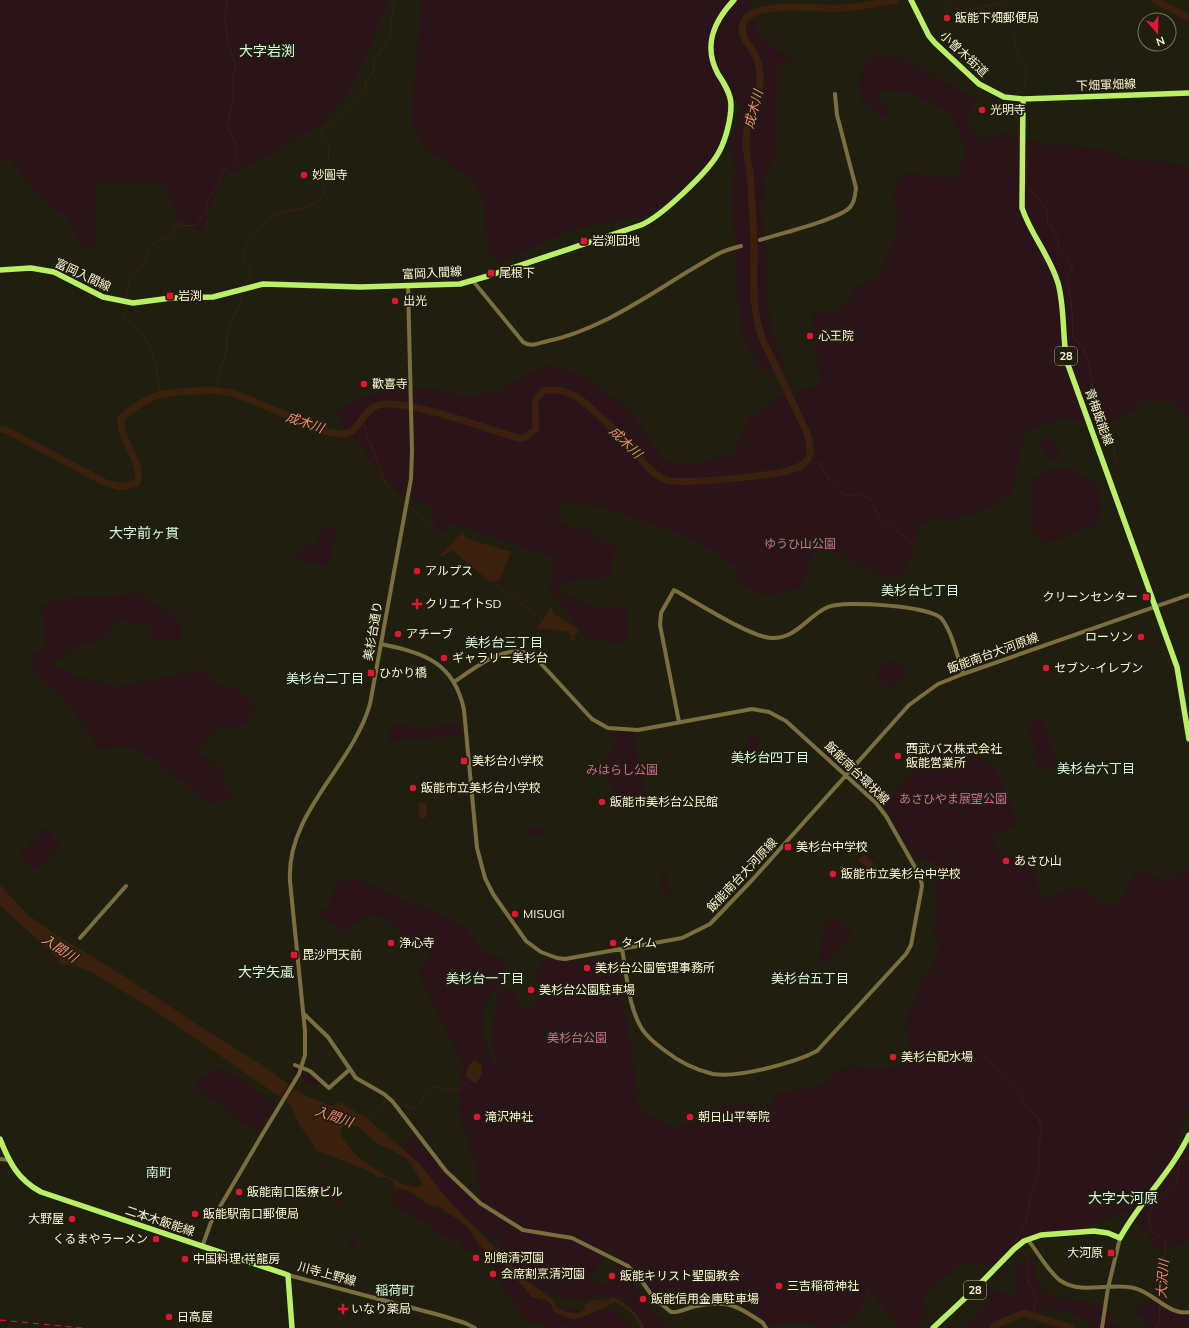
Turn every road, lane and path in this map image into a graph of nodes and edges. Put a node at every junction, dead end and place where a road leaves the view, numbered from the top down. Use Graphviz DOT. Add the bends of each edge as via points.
graph roads {
  1 [pos="734,0"];
  2 [pos="911,0"];
  3 [pos="1189,93"];
  4 [pos="835,94"];
  5 [pos="1023,99"];
  6 [pos="760,240"];
  7 [pos="741,246"];
  8 [pos="0,270"];
  9 [pos="473,281"];
  10 [pos="408,285"];
  11 [pos="1189,594"];
  12 [pos="1156,606"];
  13 [pos="381,644"];
  14 [pos="963,674"];
  15 [pos="454,682"];
  16 [pos="679,722"];
  17 [pos="1189,739"];
  18 [pos="846,775"];
  19 [pos="126,886"];
  20 [pos="80,938"];
  21 [pos="622,949"];
  22 [pos="304,1014"];
  23 [pos="295,1065"];
  24 [pos="349,1070"];
  25 [pos="1189,1135"];
  26 [pos="0,1139"];
  27 [pos="0,1159"];
  28 [pos="9,1160"];
  29 [pos="1120,1238"];
  30 [pos="1025,1241"];
  31 [pos="202,1247"];
  32 [pos="288,1275"];
  33 [pos="1108,1288"];
  34 [pos="1189,1312"];
  35 [pos="292,1328"];
  36 [pos="475,1328"];
  37 [pos="766,1328"];
  38 [pos="933,1328"];
  39 [pos="1102,1328"];
  1 -- 9 [label="main road, 富岡入間線" via="719,19 710,44 712,61 728,93 731,105 722,144 711,163 648,222"];
  2 -- 5 [label="main road, 小曽木街道" via="935,44 979,84 1004,97"];
  3 -- 5 [label="main road, 下畑軍畑線"];
  4 -- 6 [label="street" via="837,115 856,188 851,206 837,216"];
  5 -- 12 [label="main road, 青梅飯能線 / 28" via="1022,208 1058,282 1067,362"];
  7 -- 9 [label="street" via="719,254 589,329 567,338 532,345 523,342"];
  8 -- 10 [label="main road, 富岡入間線" via="31,268 54,272 96,295 128,303 213,297 263,284 360,287"];
  9 -- 10 [label="main road, 富岡入間線" via="460,284"];
  10 -- 13 [label="street, 美杉台通り" via="412,463"];
  11 -- 12 [label="street, 飯能南台大河原線"];
  12 -- 14 [label="street, 飯能南台大河原線"];
  12 -- 17 [label="main road, 青梅飯能線 / 28" via="1179,675"];
  13 -- 15 [label="street, 飯能南台大河原線" via="427,656"];
  13 -- 22 [label="street, 美杉台通り" via="370,704 363,725 299,830 292,850 290,881"];
  14 -- 16 [label="street" via="945,624 939,616 927,610 837,604 824,609 793,633 772,638 755,634 674,590 662,613 660,625"];
  14 -- 18 [label="street, 飯能南台大河原線" via="938,684 909,705"];
  15 -- 16 [label="street, 飯能南台環状線" via="502,653 521,651 537,660 592,719 608,728 638,730"];
  15 -- 21 [label="street, 飯能南台大河原線" via="464,710 479,860 493,894 523,938 541,952 557,958 571,958"];
  16 -- 18 [label="street, 飯能南台環状線" via="745,710 769,712 786,721"];
  18 -- 21 [label="street, 飯能南台大河原線" via="710,924 682,938"];
  18 -- 21 [label="street, 飯能南台環状線" via="882,810 917,868 922,886 911,945 906,954 817,1051 793,1062 734,1074 714,1074 687,1065 664,1050 643,1030 636,1018"];
  19 -- 20 [label="street"];
  22 -- 24 [label="street" via="328,1037"];
  22 -- 31 [label="street, 美杉台通り, bridge" via="305,1055 299,1074 212,1222"];
  23 -- 24 [label="street" via="310,1071 329,1088"];
  24 -- 37 [label="street" via="360,1081 392,1101 446,1171 490,1211 528,1232 572,1238 628,1266 653,1297 668,1310 675,1312 700,1305 731,1304 763,1323"];
  25 -- 29 [label="main road" via="1169,1168 1134,1213"];
  26 -- 28 [label="main road, 二本木飯能線"];
  27 -- 28 [label="street"];
  28 -- 31 [label="main road, 二本木飯能線" via="22,1179 41,1192"];
  29 -- 30 [label="main road, 28" via="1094,1231 1041,1235"];
  29 -- 33 [label="street"];
  30 -- 33 [label="street" via="1060,1281 1083,1287"];
  30 -- 38 [label="main road, 28"];
  31 -- 32 [label="main road, 二本木飯能線"];
  32 -- 35 [label="main road"];
  32 -- 36 [label="street, 川寺上野線" via="465,1322"];
  33 -- 34 [label="street" via="1134,1288 1178,1312"];
  33 -- 39 [label="street"];
}
